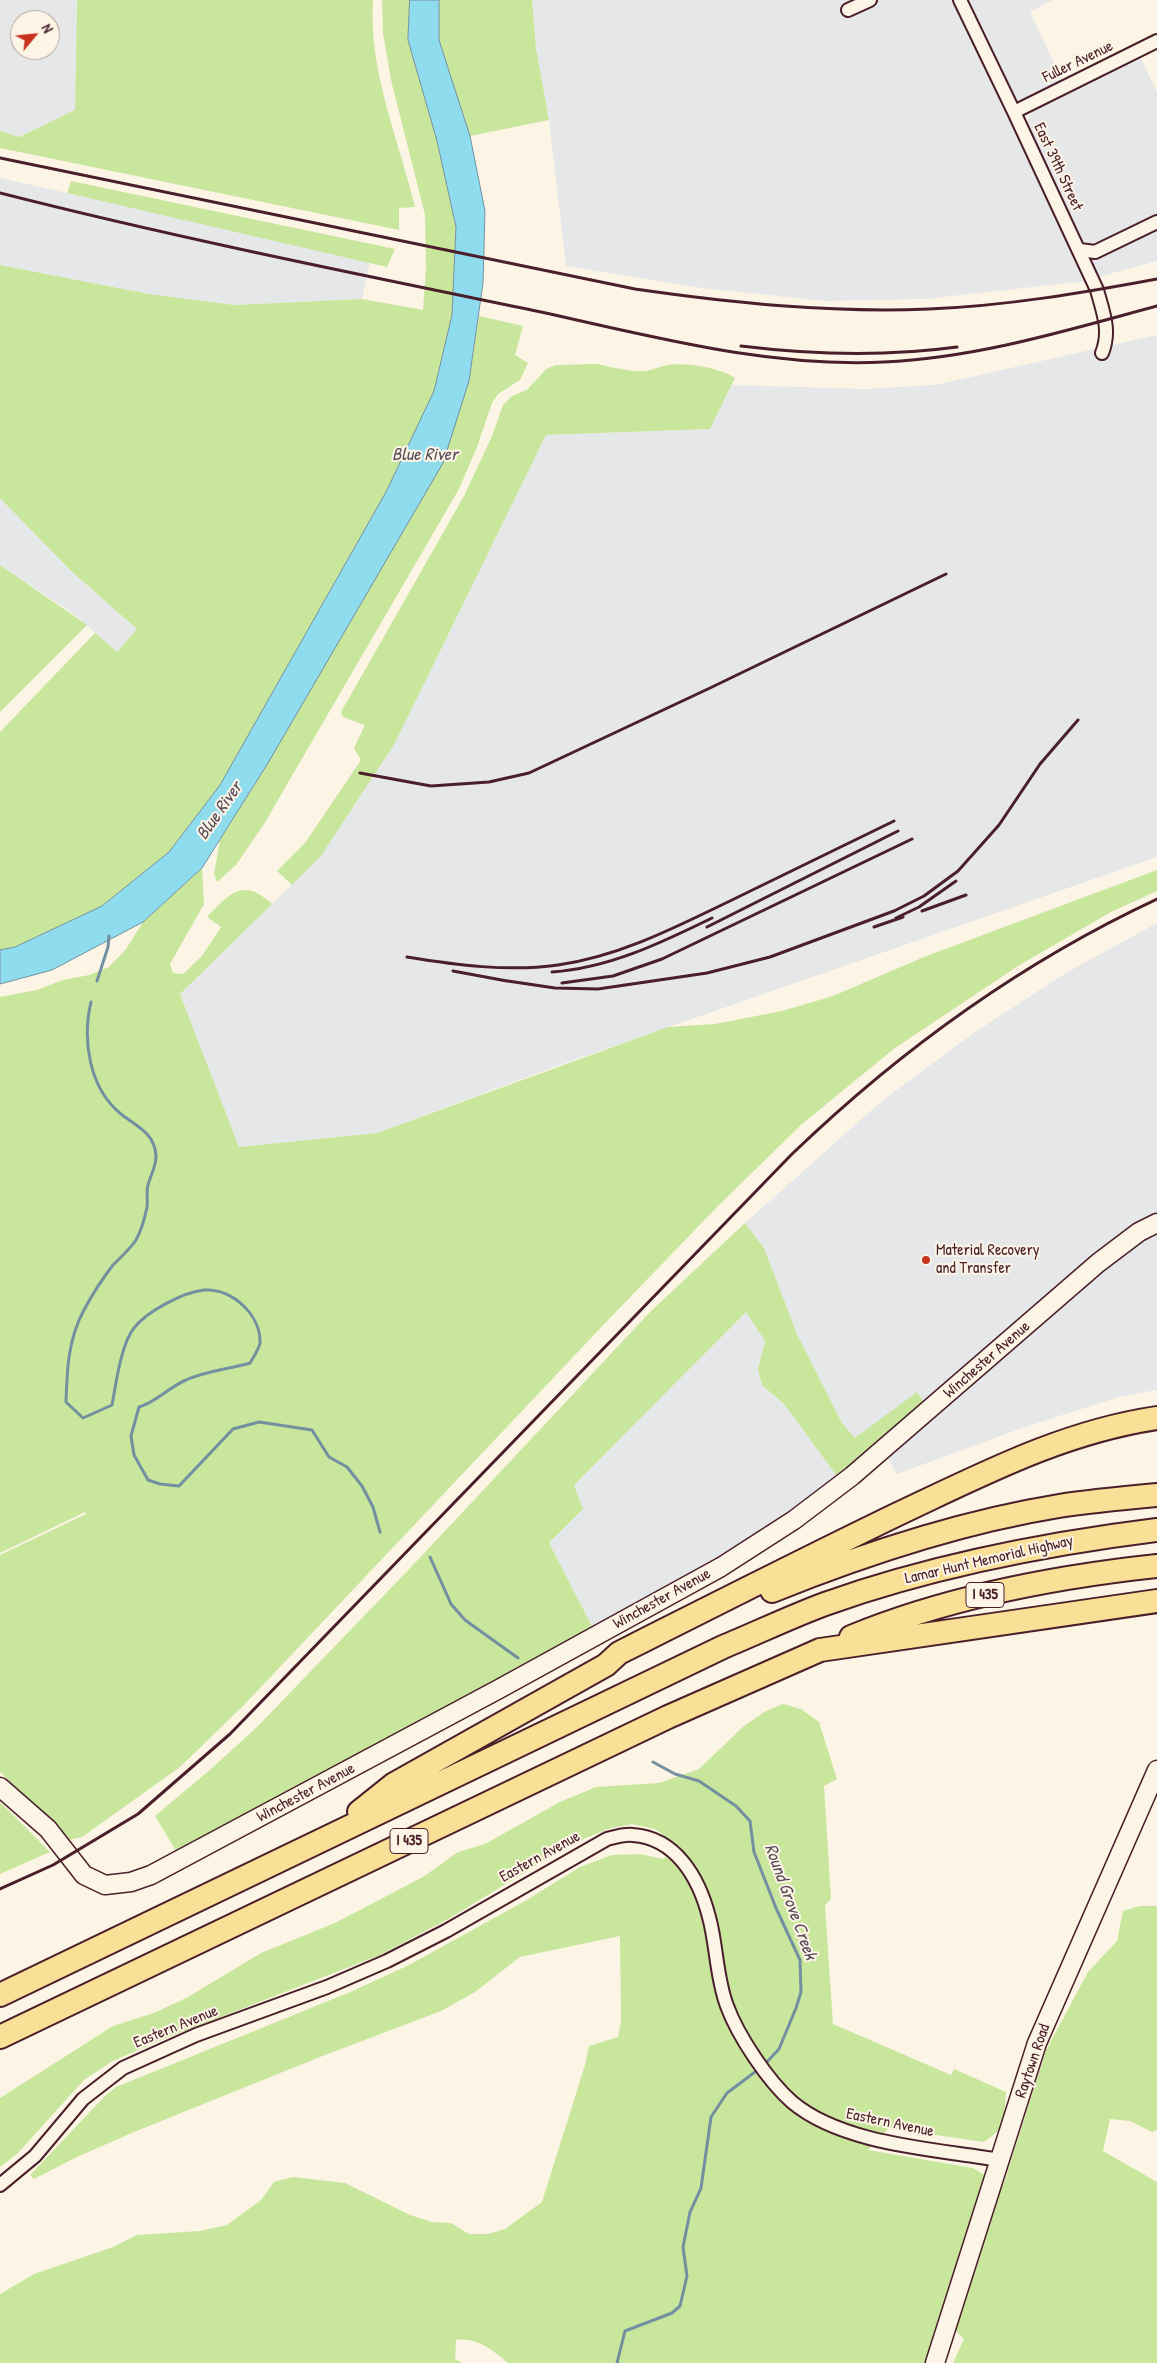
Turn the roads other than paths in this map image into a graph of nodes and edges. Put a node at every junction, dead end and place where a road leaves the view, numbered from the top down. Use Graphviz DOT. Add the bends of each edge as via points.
graph roads {
  1 [pos="870,0"];
  2 [pos="960,0"];
  3 [pos="848,10"];
  4 [pos="1157,41"];
  5 [pos="1014,112"];
  6 [pos="1157,222"];
  7 [pos="1080,250"];
  8 [pos="1102,353"];
  9 [pos="1157,1222"];
  10 [pos="1157,1418"];
  11 [pos="1157,1495"];
  12 [pos="1157,1530"];
  13 [pos="1157,1566"];
  14 [pos="1157,1601"];
  15 [pos="820,1650"];
  16 [pos="606,1665"];
  17 [pos="1156,1775"];
  18 [pos="0,1787"];
  19 [pos="324,1839"];
  20 [pos="0,1995"];
  21 [pos="0,2037"];
  22 [pos="1000,2160"];
  23 [pos="0,2185"];
  24 [pos="935,2363"];
  1 -- 3 [label="street"];
  2 -- 5 [label="street, East 39th Street"];
  4 -- 5 [label="street, Fuller Avenue"];
  5 -- 7 [label="street, East 39th Street"];
  6 -- 7 [label="street" via="1095,252"];
  7 -- 8 [label="street, East 39th Street" via="1106,320 1107,336"];
  9 -- 18 [label="street, Winchester Avenue" via="1098,1263 852,1476 794,1520 720,1567 152,1875 109,1885 84,1875 48,1830"];
  10 -- 16 [label="highway" via="1095,1432 1021,1456 628,1648"];
  11 -- 16 [label="highway" via="1058,1506 967,1525 847,1561 736,1605 624,1660"];
  12 -- 19 [label="highway, Lamar Hunt Memorial Highway / I 435" via="1076,1540 991,1558 906,1578 824,1605 723,1647"];
  13 -- 15 [label="highway, Lamar Hunt Memorial Highway / I 435" via="1096,1573 992,1593 891,1620"];
  14 -- 15 [label="highway"];
  15 -- 21 [label="highway, I 435" via="668,1716"];
  16 -- 19 [label="highway" via="394,1784"];
  17 -- 22 [label="street, Raytown Road" via="1038,2043"];
  19 -- 20 [label="highway, I 435"];
  22 -- 23 [label="street, Eastern Avenue" via="864,2137 813,2117 784,2093 746,2044 727,2006 709,1917 685,1863 666,1844 631,1835 607,1839 388,1961 123,2068 83,2099 35,2156"];
  22 -- 24 [label="street, Raytown Road"];
}
